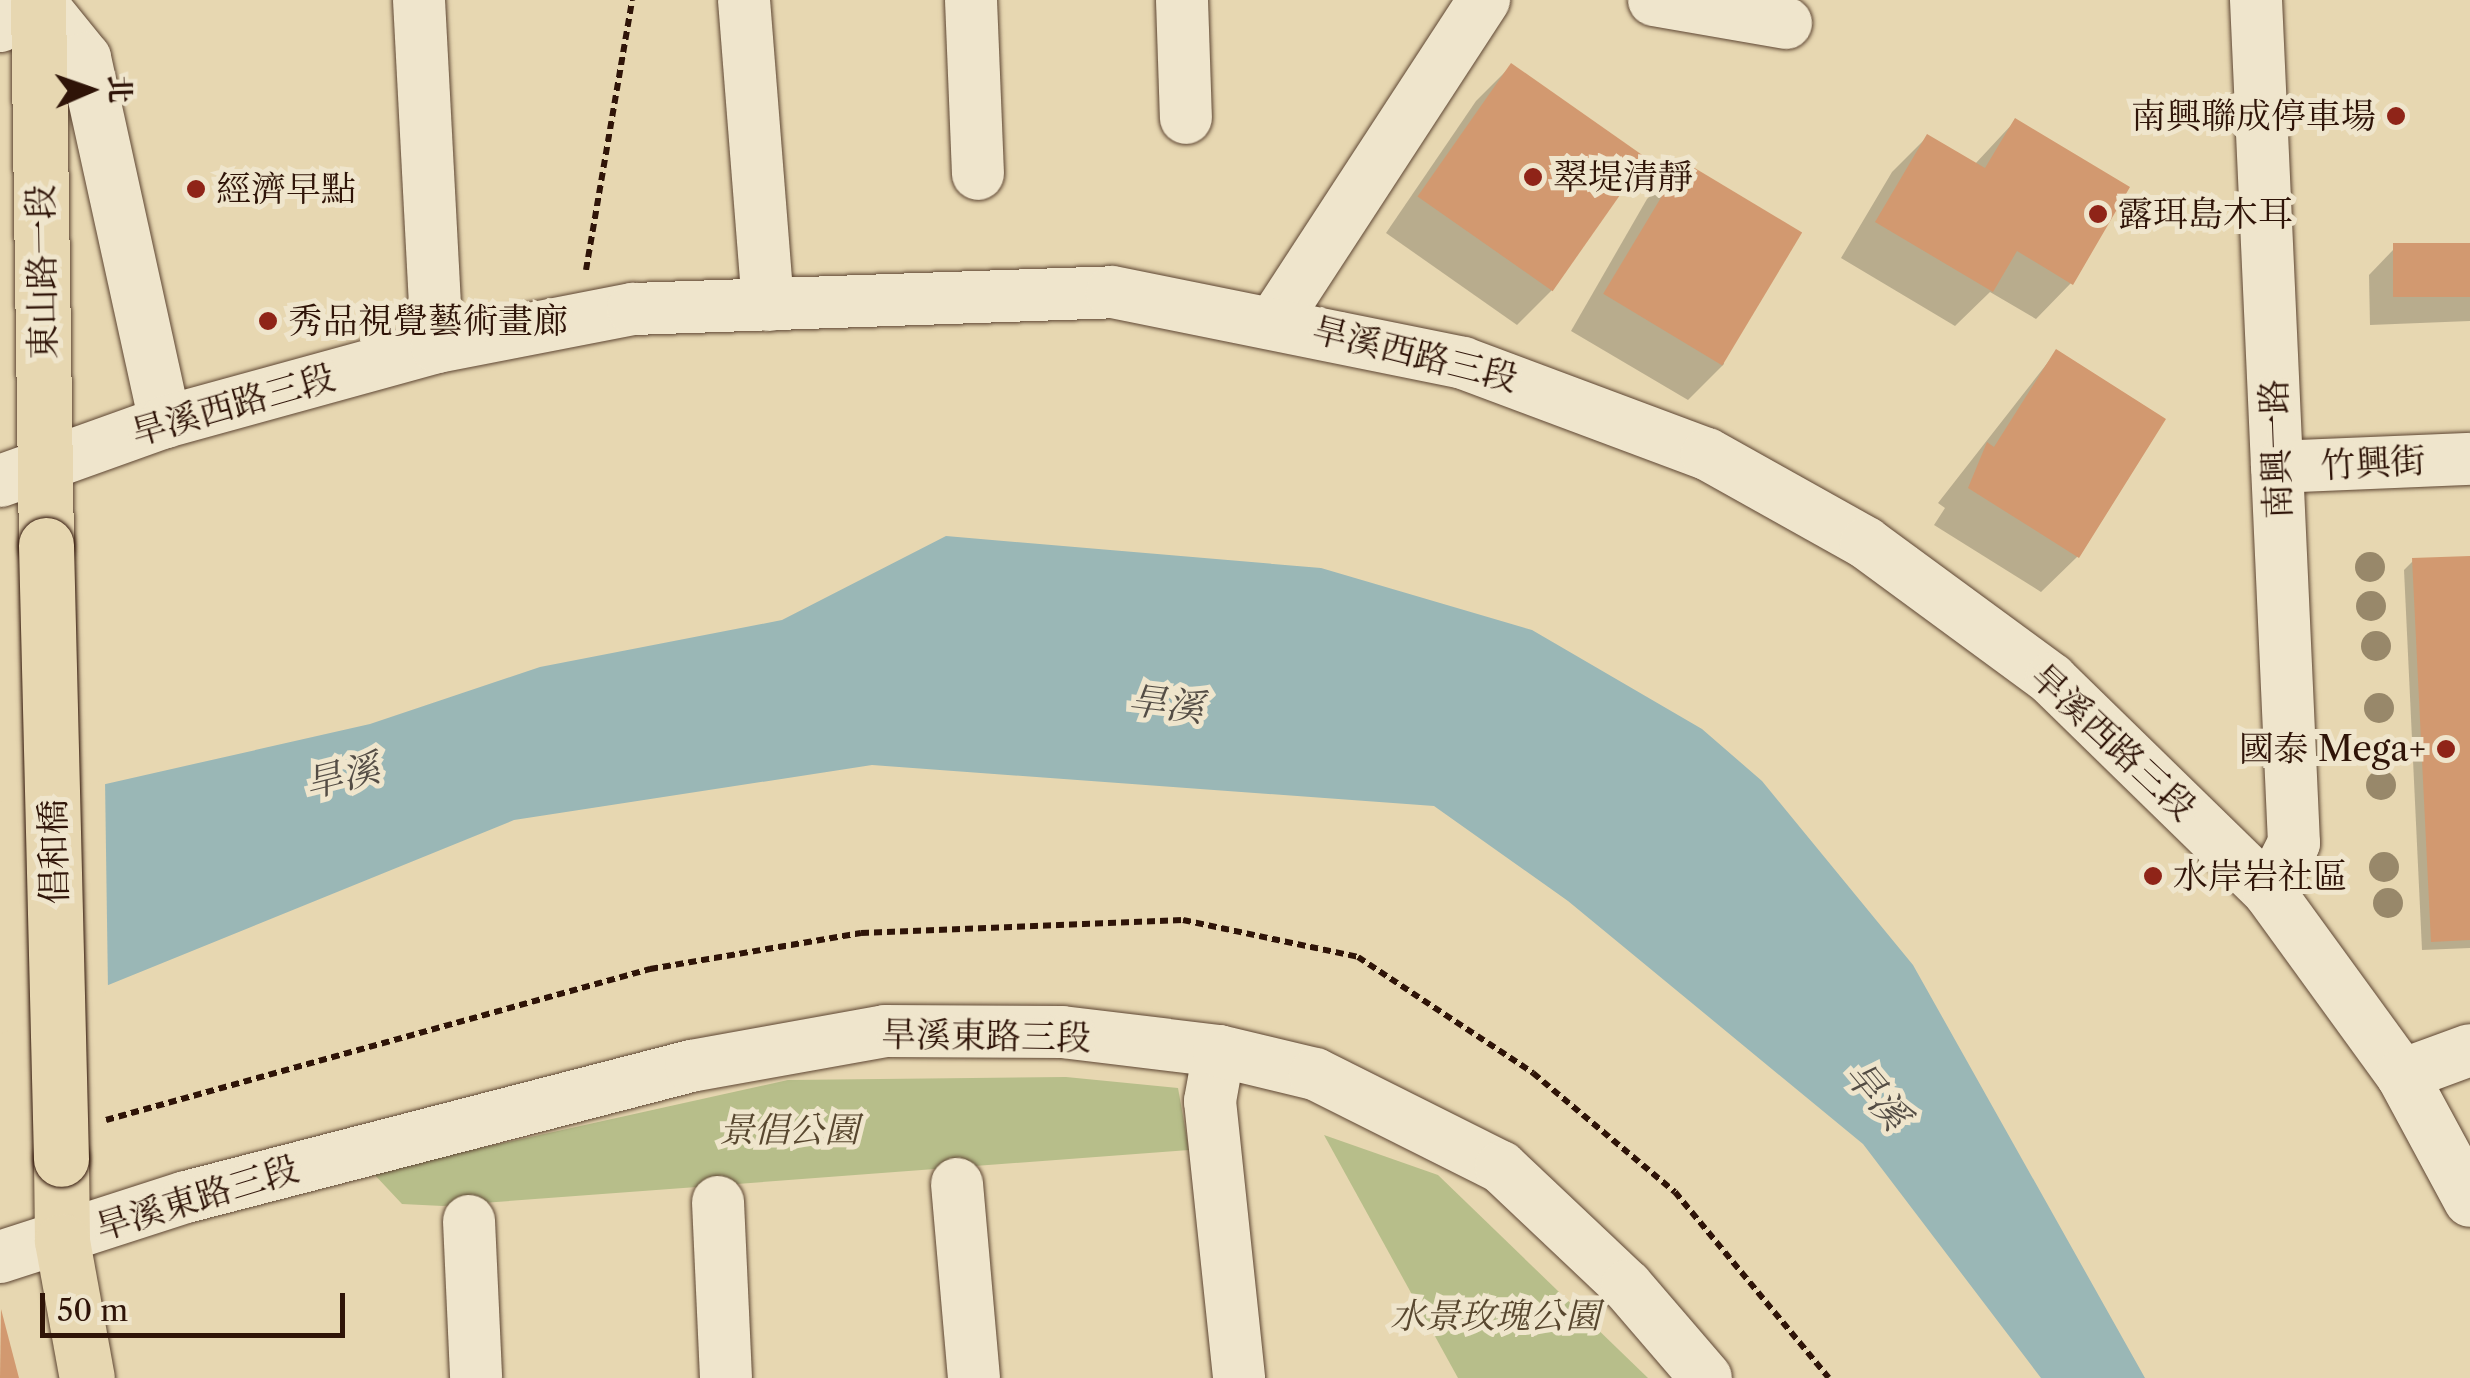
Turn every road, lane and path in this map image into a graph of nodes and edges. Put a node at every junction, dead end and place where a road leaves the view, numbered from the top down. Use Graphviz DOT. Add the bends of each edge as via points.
graph roads {
  1 [pos="38,0"];
  2 [pos="419,0"];
  3 [pos="632,0"];
  4 [pos="744,0"];
  5 [pos="971,0"];
  6 [pos="1182,0"];
  7 [pos="1484,0"];
  8 [pos="1654,0"];
  9 [pos="2256,0"];
  10 [pos="1786,24"];
  11 [pos="0,26"];
  12 [pos="1186,118"];
  13 [pos="978,174"];
  14 [pos="768,306"];
  15 [pos="581,316"];
  16 [pos="1276,319"];
  17 [pos="438,347"];
  18 [pos="164,422"];
  19 [pos="2470,458"];
  20 [pos="2276,467"];
  21 [pos="23,472"];
  22 [pos="46,545"];
  23 [pos="2269,892"];
  24 [pos="2470,1050"];
  25 [pos="1220,1051"];
  26 [pos="2402,1075"];
  27 [pos="957,1184"];
  28 [pos="2470,1201"];
  29 [pos="718,1202"];
  30 [pos="469,1222"];
  31 [pos="62,1240"];
  32 [pos="0,1257"];
  33 [pos="87,1378"];
  34 [pos="476,1378"];
  35 [pos="726,1378"];
  36 [pos="974,1378"];
  37 [pos="1239,1378"];
  38 [pos="1706,1378"];
  1 -- 11 [label="street"];
  1 -- 18 [label="street" via="85,58"];
  1 -- 21 [label="main road, 東山路一段"];
  2 -- 17 [label="street"];
  3 -- 15 [label="path"];
  4 -- 14 [label="street"];
  5 -- 13 [label="street"];
  6 -- 12 [label="street"];
  7 -- 16 [label="street"];
  8 -- 10 [label="street"];
  9 -- 20 [label="street, 南興一路"];
  14 -- 15 [label="street, 旱溪西路三段"];
  14 -- 16 [label="street, 旱溪西路三段" via="1112,292"];
  15 -- 17 [label="street, 旱溪西路三段"];
  16 -- 23 [label="street, 旱溪西路三段" via="1464,363 1617,416 1707,454 1866,543 2051,679"];
  17 -- 18 [label="street, 旱溪西路三段"];
  18 -- 21 [label="street, 旱溪西路三段"];
  19 -- 20 [label="street, 竹興街"];
  20 -- 23 [label="street, 南興一路" via="2294,843"];
  21 -- 22 [label="main road, 東山路一段"];
  22 -- 31 [label="main road, 倡和橋, bridge"];
  23 -- 26 [label="street, 旱溪西路三段"];
  24 -- 26 [label="street"];
  25 -- 31 [label="street, 旱溪東路三段" via="1062,1032 885,1031 432,1130"];
  25 -- 37 [label="street" via="1210,1101"];
  25 -- 38 [label="street, 旱溪東路三段" via="1315,1074 1501,1168 1627,1286"];
  26 -- 28 [label="street, 旱溪西路三段"];
  27 -- 36 [label="street"];
  29 -- 35 [label="street"];
  30 -- 34 [label="street"];
  31 -- 32 [label="street, 旱溪東路三段"];
  31 -- 33 [label="main road"];
}
